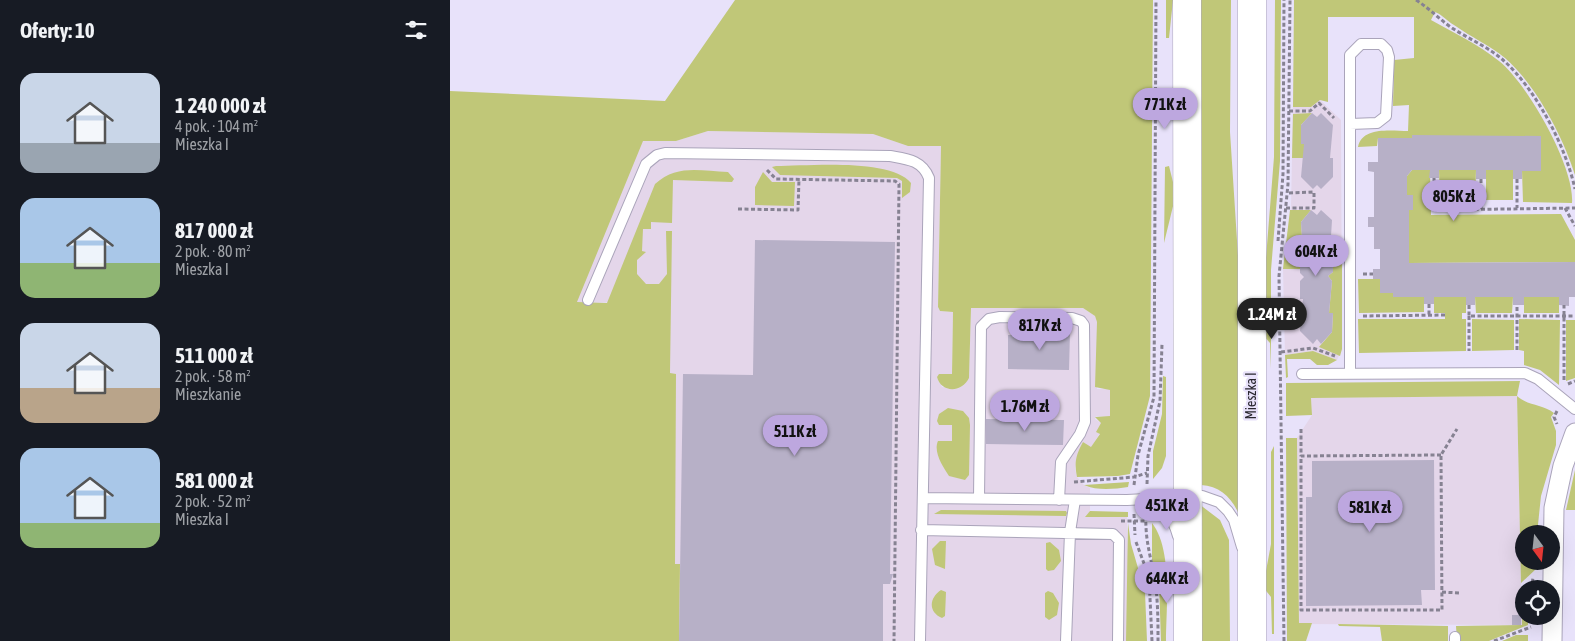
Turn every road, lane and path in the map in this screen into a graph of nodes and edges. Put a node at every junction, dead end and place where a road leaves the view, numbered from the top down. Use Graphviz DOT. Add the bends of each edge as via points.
graph roads {
  1 [pos="1156,0"];
  2 [pos="1187,0"];
  3 [pos="1252,0"];
  4 [pos="1284,0"];
  5 [pos="1290,0"];
  6 [pos="1416,0"];
  7 [pos="1289,111"];
  8 [pos="1350,124"];
  9 [pos="765,168"];
  10 [pos="1434,178"];
  11 [pos="1481,178"];
  12 [pos="799,179"];
  13 [pos="1517,179"];
  14 [pos="1575,189"];
  15 [pos="1287,193"];
  16 [pos="1286,208"];
  17 [pos="1517,208"];
  18 [pos="1564,208"];
  19 [pos="1575,208"];
  20 [pos="738,209"];
  21 [pos="1481,209"];
  22 [pos="1575,226"];
  23 [pos="588,300"];
  24 [pos="1429,304"];
  25 [pos="1469,305"];
  26 [pos="1564,305"];
  27 [pos="1517,306"];
  28 [pos="1350,316"];
  29 [pos="1429,316"];
  30 [pos="1445,316"];
  31 [pos="1469,316"];
  32 [pos="1517,316"];
  33 [pos="1564,316"];
  34 [pos="1575,316"];
  35 [pos="1162,338"];
  36 [pos="1517,350"];
  37 [pos="1469,351"];
  38 [pos="1281,352"];
  39 [pos="1350,361"];
  40 [pos="1302,374"];
  41 [pos="1350,374"];
  42 [pos="1575,381"];
  43 [pos="1575,409"];
  44 [pos="1301,429"];
  45 [pos="1457,429"];
  46 [pos="1575,432"];
  47 [pos="1441,455"];
  48 [pos="1301,456"];
  49 [pos="1147,473"];
  50 [pos="1134,478"];
  51 [pos="1059,483"];
  52 [pos="1188,496"];
  53 [pos="923,498"];
  54 [pos="979,498"];
  55 [pos="1059,500"];
  56 [pos="1075,500"];
  57 [pos="1134,500"];
  58 [pos="1146,500"];
  59 [pos="1277,506"];
  60 [pos="921,530"];
  61 [pos="1070,532"];
  62 [pos="1188,566"];
  63 [pos="1252,579"];
  64 [pos="1442,592"];
  65 [pos="1459,592"];
  66 [pos="1531,627"];
  67 [pos="894,641"];
  68 [pos="920,641"];
  69 [pos="1066,641"];
  70 [pos="1118,641"];
  71 [pos="1152,641"];
  72 [pos="1158,641"];
  73 [pos="1188,641"];
  74 [pos="1252,641"];
  75 [pos="1284,641"];
  76 [pos="1494,641"];
  77 [pos="1552,641"];
  1 -- 50 [label="path" via="1154,397"];
  2 -- 52 [label="street"];
  3 -- 63 [label="street, Mieszka I"];
  4 -- 59 [label="path" via="1283,174 1275,276"];
  5 -- 7 [label="path"];
  6 -- 14 [label="path" via="1452,28 1476,40 1503,60 1530,90 1560,144"];
  7 -- 8 [label="path" via="1310,111 1319,103 1341,125"];
  7 -- 15 [label="path"];
  8 -- 8 [label="lane" via="1350,55 1361,44 1381,44 1389,57 1386,116 1378,123"];
  8 -- 28 [label="lane"];
  9 -- 12 [label="path" via="776,179"];
  10 -- 21 [label="path" via="1435,210"];
  11 -- 21 [label="path"];
  12 -- 20 [label="path" via="798,210"];
  12 -- 67 [label="path" via="895,181 898,184"];
  13 -- 17 [label="path"];
  15 -- 16 [label="path"];
  15 -- 16 [label="path" via="1314,192 1314,208"];
  16 -- 38 [label="path" via="1279,276"];
  17 -- 18 [label="path"];
  17 -- 21 [label="path"];
  18 -- 19 [label="path"];
  18 -- 22 [label="path"];
  23 -- 53 [label="lane" via="646,164 657,155 890,156 914,160 926,170 929,178"];
  24 -- 29 [label="path"];
  25 -- 31 [label="path"];
  26 -- 33 [label="path"];
  27 -- 32 [label="path"];
  28 -- 29 [label="path"];
  28 -- 39 [label="lane"];
  29 -- 30 [label="path"];
  31 -- 32 [label="path"];
  31 -- 37 [label="path"];
  32 -- 33 [label="path"];
  32 -- 36 [label="path"];
  33 -- 34 [label="path"];
  33 -- 42 [label="path" via="1564,384"];
  35 -- 49 [label="path" via="1160,401"];
  38 -- 39 [label="path" via="1313,348"];
  38 -- 75 [label="path"];
  39 -- 41 [label="lane"];
  40 -- 41 [label="lane"];
  41 -- 43 [label="lane" via="1525,373 1538,379"];
  44 -- 48 [label="path"];
  45 -- 47 [label="path"];
  46 -- 77 [label="street" via="1554,508"];
  47 -- 48 [label="path"];
  47 -- 64 [label="path"];
  48 -- 64 [label="path" via="1302,610 1442,610"];
  49 -- 50 [label="path"];
  49 -- 58 [label="path"];
  50 -- 51 [label="path"];
  50 -- 57 [label="path"];
  51 -- 54 [label="lane" via="1060,462 1085,422 1084,325 1072,318 995,317 981,327"];
  51 -- 55 [label="lane"];
  52 -- 58 [label="lane"];
  52 -- 62 [label="street"];
  52 -- 63 [label="lane" via="1212,499 1228,511 1234,520"];
  53 -- 54 [label="lane"];
  53 -- 60 [label="lane"];
  54 -- 55 [label="lane"];
  55 -- 56 [label="lane"];
  56 -- 57 [label="lane"];
  56 -- 61 [label="lane"];
  57 -- 58 [label="lane"];
  57 -- 71 [label="path" via="1136,544 1149,578"];
  58 -- 62 [label="lane" via="1163,507 1173,520"];
  58 -- 72 [label="path" via="1146,544 1158,606"];
  60 -- 61 [label="lane"];
  60 -- 68 [label="lane"];
  61 -- 69 [label="lane"];
  61 -- 70 [label="lane" via="1108,532 1119,540"];
  62 -- 73 [label="street"];
  63 -- 74 [label="street, Mieszka I"];
  64 -- 65 [label="path"];
  66 -- 76 [label="path"];
}
